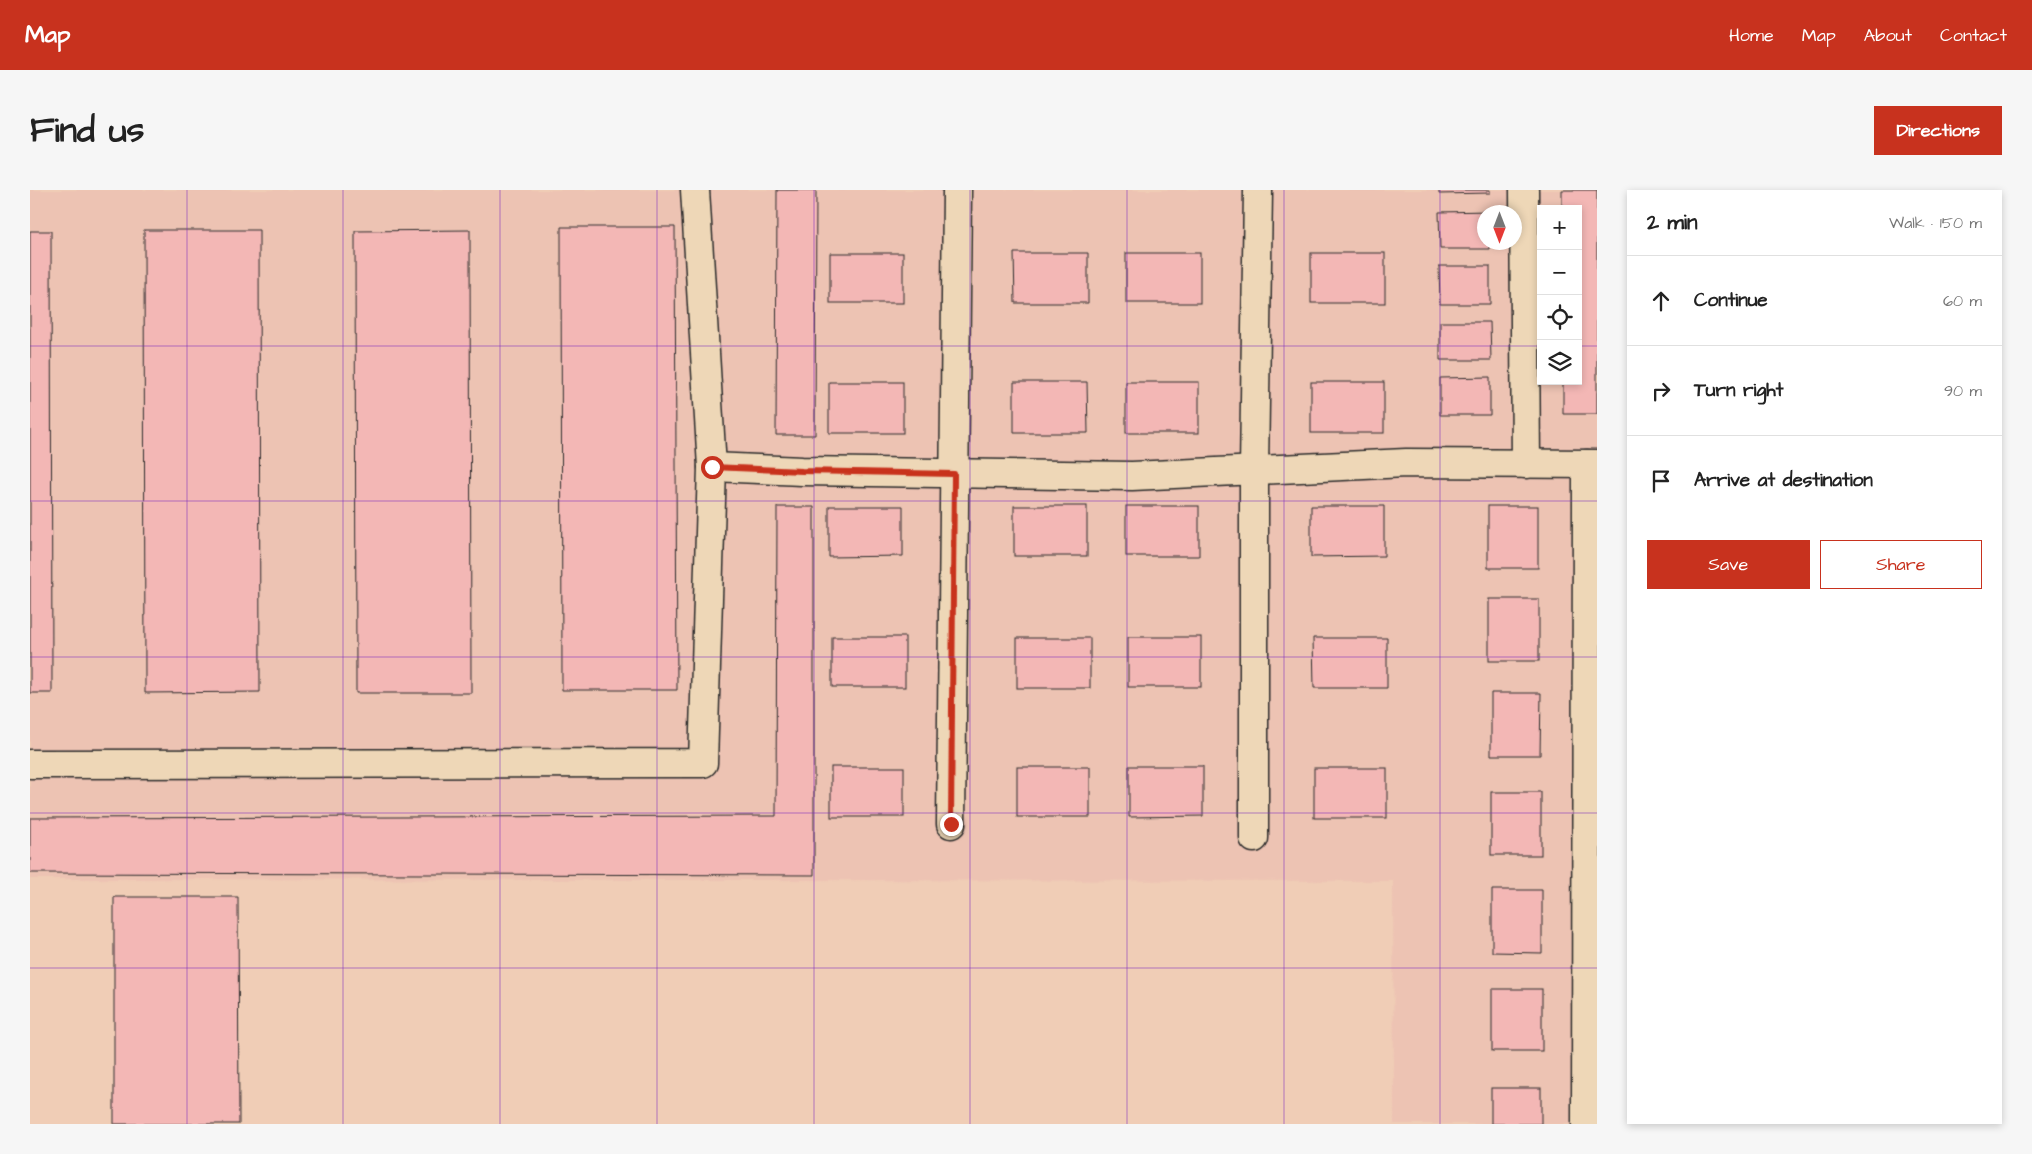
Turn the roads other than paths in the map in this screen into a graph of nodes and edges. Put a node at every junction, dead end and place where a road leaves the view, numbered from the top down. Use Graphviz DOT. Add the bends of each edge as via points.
graph roads {
  1 [pos="695,190"];
  2 [pos="957,190"];
  3 [pos="1258,190"];
  4 [pos="1524,190"];
  5 [pos="1526,464"];
  6 [pos="1592,464"];
  7 [pos="712,467"];
  8 [pos="1254,470"];
  9 [pos="954,474"];
  10 [pos="30,764"];
  11 [pos="951,824"];
  12 [pos="1254,838"];
  13 [pos="1586,1124"];
  1 -- 7 [label="lane"];
  2 -- 9 [label="lane"];
  3 -- 8 [label="lane"];
  4 -- 5 [label="lane"];
  5 -- 6 [label="lane"];
  5 -- 8 [label="lane" via="1406,463"];
  6 -- 13 [label="lane"];
  7 -- 9 [label="lane"];
  7 -- 10 [label="lane" via="703,763"];
  8 -- 9 [label="lane" via="1132,476"];
  8 -- 12 [label="lane"];
  9 -- 11 [label="lane"];
}
